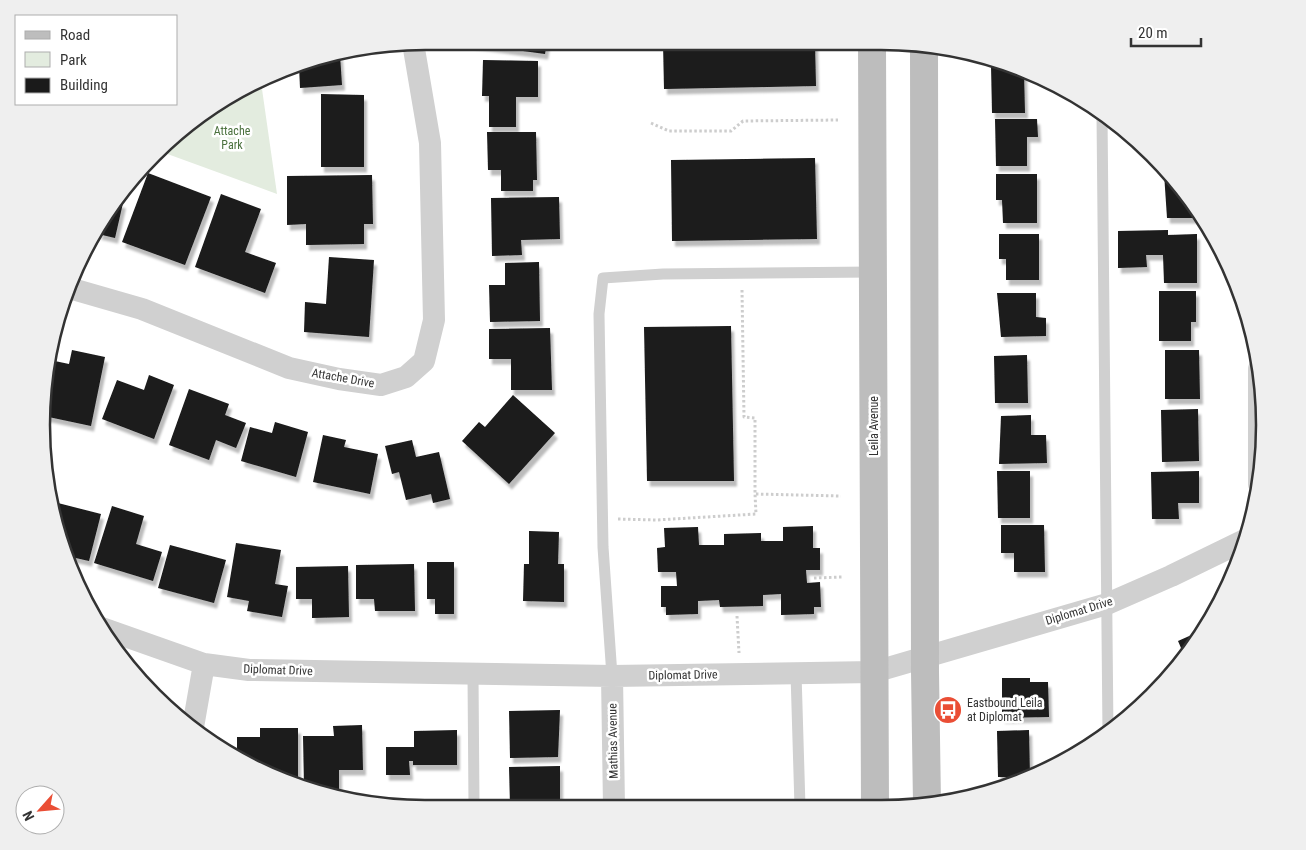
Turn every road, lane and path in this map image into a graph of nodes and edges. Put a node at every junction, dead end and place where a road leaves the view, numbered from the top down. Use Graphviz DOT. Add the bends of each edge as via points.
graph roads {
  1 [pos="414,50"];
  2 [pos="872,50"];
  3 [pos="924,52"];
  4 [pos="838,120"];
  5 [pos="1102,122"];
  6 [pos="651,123"];
  7 [pos="873,272"];
  8 [pos="741,273"];
  9 [pos="76,290"];
  10 [pos="755,494"];
  11 [pos="841,496"];
  12 [pos="602,518"];
  13 [pos="1237,544"];
  14 [pos="842,577"];
  15 [pos="814,578"];
  16 [pos="1106,604"];
  17 [pos="737,616"];
  18 [pos="112,632"];
  19 [pos="924,657"];
  20 [pos="204,664"];
  21 [pos="874,672"];
  22 [pos="796,673"];
  23 [pos="473,674"];
  24 [pos="740,674"];
  25 [pos="612,676"];
  26 [pos="195,721"];
  27 [pos="1108,724"];
  28 [pos="927,797"];
  29 [pos="474,800"];
  30 [pos="614,800"];
  31 [pos="800,800"];
  32 [pos="875,800"];
  1 -- 9 [label="street, Attache Drive" via="430,143 434,320 424,362 406,377 381,385 339,380 289,368 142,309"];
  2 -- 7 [label="main road, Leila Avenue"];
  3 -- 19 [label="main road"];
  4 -- 6 [label="path" via="743,121 731,131 668,131"];
  5 -- 16 [label="lane"];
  7 -- 8 [label="lane"];
  7 -- 21 [label="main road, Leila Avenue"];
  8 -- 10 [label="path" via="744,417 755,418"];
  8 -- 12 [label="lane" via="603,278 599,314"];
  10 -- 11 [label="path"];
  10 -- 12 [label="path" via="756,514 656,520"];
  12 -- 25 [label="lane"];
  13 -- 16 [label="street, Diplomat Drive"];
  14 -- 15 [label="path"];
  16 -- 19 [label="street, Diplomat Drive"];
  16 -- 27 [label="lane"];
  17 -- 24 [label="path"];
  18 -- 20 [label="street, Diplomat Drive"];
  19 -- 21 [label="street, Diplomat Drive"];
  19 -- 28 [label="main road"];
  20 -- 23 [label="street, Diplomat Drive" via="249,670"];
  20 -- 26 [label="street"];
  21 -- 22 [label="street, Diplomat Drive"];
  21 -- 32 [label="main road, Leila Avenue"];
  22 -- 24 [label="street, Diplomat Drive"];
  22 -- 31 [label="lane"];
  23 -- 25 [label="street, Diplomat Drive"];
  23 -- 29 [label="lane"];
  24 -- 25 [label="street, Diplomat Drive"];
  25 -- 30 [label="street, Mathias Avenue"];
}
